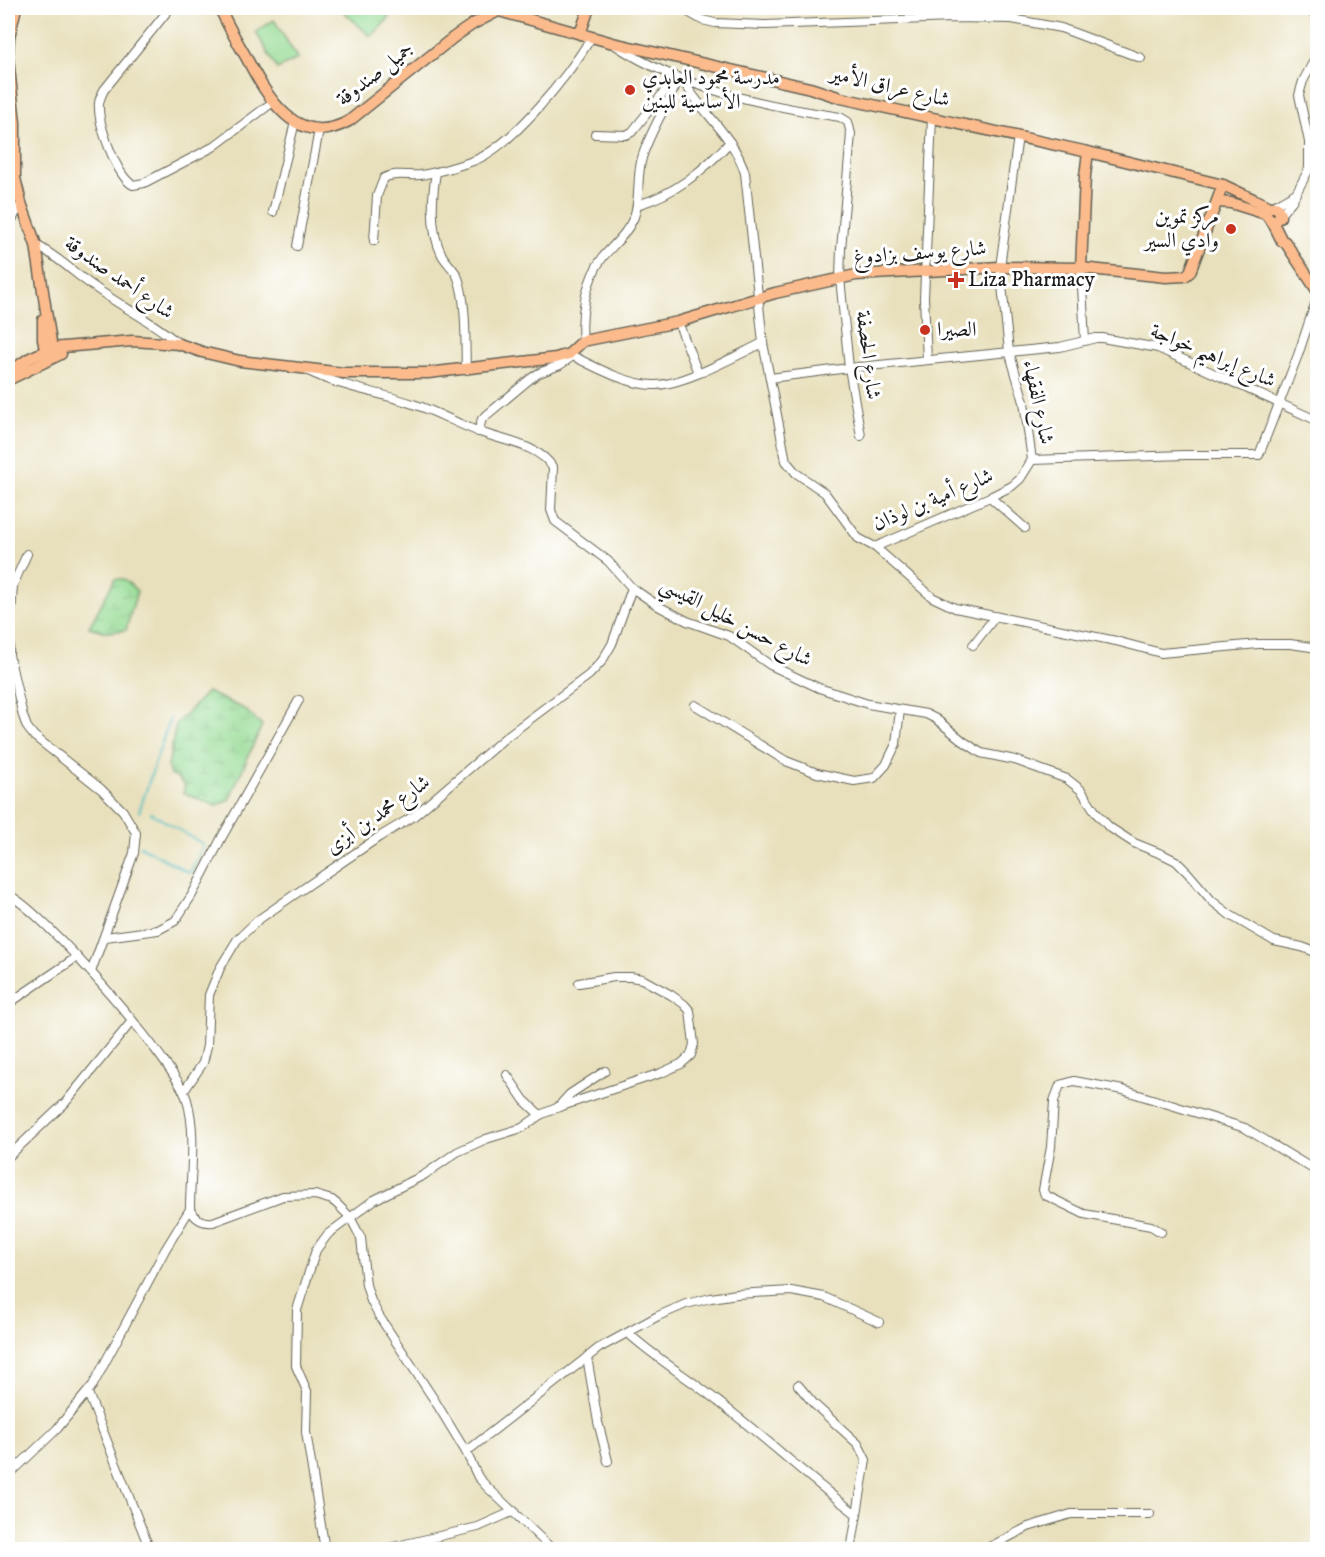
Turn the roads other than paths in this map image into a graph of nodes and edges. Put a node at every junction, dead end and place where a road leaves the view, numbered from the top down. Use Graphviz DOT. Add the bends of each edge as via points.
graph roads {
  1 [pos="16,8"];
  2 [pos="170,8"];
  3 [pos="220,8"];
  4 [pos="589,8"];
  5 [pos="681,8"];
  6 [pos="1302,8"];
  7 [pos="501,9"];
  8 [pos="1317,15"];
  9 [pos="580,34"];
  10 [pos="591,38"];
  11 [pos="613,43"];
  12 [pos="8,53"];
  13 [pos="1317,53"];
  14 [pos="8,58"];
  15 [pos="1141,58"];
  16 [pos="678,77"];
  17 [pos="273,102"];
  18 [pos="932,118"];
  19 [pos="296,122"];
  20 [pos="319,130"];
  21 [pos="595,134"];
  22 [pos="1018,136"];
  23 [pos="730,142"];
  24 [pos="1088,152"];
  25 [pos="1313,167"];
  26 [pos="436,172"];
  27 [pos="1223,185"];
  28 [pos="1217,202"];
  29 [pos="21,203"];
  30 [pos="637,206"];
  31 [pos="273,212"];
  32 [pos="1273,214"];
  33 [pos="9,222"];
  34 [pos="374,241"];
  35 [pos="36,245"];
  36 [pos="297,246"];
  37 [pos="1000,267"];
  38 [pos="1081,268"];
  39 [pos="926,272"];
  40 [pos="840,278"];
  41 [pos="1317,294"];
  42 [pos="757,298"];
  43 [pos="678,322"];
  44 [pos="1086,340"];
  45 [pos="583,341"];
  46 [pos="179,344"];
  47 [pos="763,344"];
  48 [pos="1009,351"];
  49 [pos="50,354"];
  50 [pos="571,355"];
  51 [pos="927,360"];
  52 [pos="299,368"];
  53 [pos="849,368"];
  54 [pos="466,370"];
  55 [pos="8,373"];
  56 [pos="698,373"];
  57 [pos="770,378"];
  58 [pos="8,380"];
  59 [pos="1280,403"];
  60 [pos="1317,421"];
  61 [pos="478,432"];
  62 [pos="861,436"];
  63 [pos="1032,460"];
  64 [pos="990,497"];
  65 [pos="1025,528"];
  66 [pos="875,547"];
  67 [pos="27,554"];
  68 [pos="632,588"];
  69 [pos="995,617"];
  70 [pos="973,645"];
  71 [pos="1317,648"];
  72 [pos="299,700"];
  73 [pos="695,705"];
  74 [pos="900,710"];
  75 [pos="8,895"];
  76 [pos="105,938"];
  77 [pos="1317,953"];
  78 [pos="77,957"];
  79 [pos="91,972"];
  80 [pos="579,983"];
  81 [pos="8,1004"];
  82 [pos="132,1021"];
  83 [pos="605,1071"];
  84 [pos="507,1075"];
  85 [pos="184,1091"];
  86 [pos="559,1107"];
  87 [pos="540,1116"];
  88 [pos="8,1157"];
  89 [pos="1317,1172"];
  90 [pos="190,1209"];
  91 [pos="350,1217"];
  92 [pos="1161,1232"];
  93 [pos="879,1322"];
  94 [pos="629,1334"];
  95 [pos="587,1358"];
  96 [pos="798,1385"];
  97 [pos="88,1392"];
  98 [pos="466,1452"];
  99 [pos="608,1461"];
  100 [pos="8,1473"];
  101 [pos="514,1511"];
  102 [pos="855,1513"];
  103 [pos="1150,1514"];
  104 [pos="150,1550"];
  105 [pos="325,1550"];
  106 [pos="380,1550"];
  107 [pos="553,1550"];
  108 [pos="851,1550"];
  109 [pos="984,1550"];
  1 -- 12 [label="main road"];
  2 -- 17 [label="street" via="100,100 99,115 126,181 133,185 144,183 213,147"];
  3 -- 17 [label="main road"];
  4 -- 9 [label="main road"];
  5 -- 15 [label="street" via="715,23 765,25 965,18 1026,20 1061,28"];
  6 -- 8 [label="street"];
  7 -- 9 [label="main road, شارع عراق الأمير" via="559,24"];
  7 -- 20 [label="main road, جميل صندوقة" via="454,37 349,121"];
  9 -- 10 [label="main road, شارع عراق الأمير"];
  10 -- 11 [label="main road, شارع عراق الأمير"];
  10 -- 26 [label="street" via="570,71 503,143 483,157"];
  11 -- 16 [label="street"];
  11 -- 18 [label="main road, شارع عراق الأمير"];
  13 -- 25 [label="street" via="1299,95"];
  14 -- 29 [label="main road" via="15,123 15,178"];
  16 -- 21 [label="street" via="632,132"];
  16 -- 23 [label="street, شارع أمية بن لوذان"];
  16 -- 30 [label="street" via="643,154"];
  16 -- 40 [label="street, شارع الحصفة" via="760,103 840,117 848,122 851,134"];
  17 -- 19 [label="main road"];
  18 -- 22 [label="main road, شارع عراق الأمير"];
  18 -- 39 [label="street"];
  19 -- 20 [label="main road"];
  19 -- 31 [label="street"];
  20 -- 36 [label="street"];
  22 -- 24 [label="main road, شارع عراق الأمير"];
  22 -- 37 [label="street, شارع الفقهاء"];
  23 -- 30 [label="street" via="679,187"];
  23 -- 42 [label="street, شارع أمية بن لوذان" via="748,185"];
  24 -- 27 [label="main road, شارع عراق الأمير"];
  24 -- 38 [label="main road"];
  25 -- 32 [label="street" via="1289,206"];
  26 -- 34 [label="street" via="384,178 377,196"];
  26 -- 54 [label="street" via="435,230 441,254 456,272 460,284"];
  27 -- 28 [label="main road"];
  27 -- 32 [label="main road, شارع عراق الأمير"];
  28 -- 32 [label="main road"];
  28 -- 38 [label="main road, شارع يوسف بزادوغ" via="1188,275 1166,277"];
  29 -- 33 [label="street"];
  29 -- 35 [label="main road"];
  30 -- 45 [label="street" via="627,231 595,271 582,317"];
  32 -- 41 [label="main road" via="1282,241"];
  35 -- 46 [label="street, شارع أحمد صندوقة"];
  35 -- 49 [label="main road"];
  37 -- 38 [label="main road, شارع يوسف بزادوغ"];
  37 -- 39 [label="main road, شارع يوسف بزادوغ"];
  37 -- 48 [label="street, شارع الفقهاء"];
  38 -- 44 [label="street"];
  39 -- 40 [label="main road, شارع يوسف بزادوغ"];
  39 -- 51 [label="street"];
  40 -- 42 [label="main road, شارع يوسف بزادوغ"];
  40 -- 53 [label="street, شارع الحصفة"];
  41 -- 59 [label="street"];
  42 -- 43 [label="main road, شارع يوسف بزادوغ"];
  42 -- 47 [label="street, شارع أمية بن لوذان"];
  43 -- 45 [label="main road, شارع يوسف بزادوغ"];
  43 -- 56 [label="street"];
  44 -- 48 [label="street, شارع إبراهيم خواجة" via="1059,347"];
  44 -- 59 [label="street, شارع إبراهيم خواجة" via="1102,338 1158,348"];
  45 -- 50 [label="main road, شارع حسن خليل القيسي"];
  46 -- 49 [label="main road, شارع حسن خليل القيسي" via="132,341"];
  46 -- 52 [label="main road, شارع حسن خليل القيسي" via="240,362"];
  47 -- 56 [label="street"];
  47 -- 57 [label="street, شارع أمية بن لوذان"];
  48 -- 51 [label="street, شارع إبراهيم خواجة"];
  48 -- 63 [label="street, شارع الفقهاء" via="1024,402"];
  49 -- 55 [label="main road"];
  49 -- 58 [label="main road"];
  50 -- 54 [label="main road, شارع حسن خليل القيسي"];
  50 -- 56 [label="street" via="646,384 665,384"];
  50 -- 61 [label="street" via="560,365 530,379 480,421"];
  51 -- 53 [label="street, شارع إبراهيم خواجة"];
  52 -- 54 [label="main road, شارع حسن خليل القيسي" via="428,374"];
  52 -- 61 [label="street, شارع حسن خليل القيسي" via="333,382 412,404"];
  53 -- 57 [label="street, شارع إبراهيم خواجة"];
  53 -- 62 [label="street, شارع الحصفة"];
  57 -- 66 [label="street, شارع أمية بن لوذان" via="786,461 825,493 858,538"];
  59 -- 60 [label="street, شارع إبراهيم خواجة"];
  59 -- 63 [label="street" via="1259,454"];
  61 -- 68 [label="street, شارع حسن خليل القيسي" via="523,447 550,462 554,470 551,510 555,521 608,561"];
  63 -- 64 [label="street, شارع أمية بن لوذان" via="1020,479"];
  64 -- 65 [label="street"];
  64 -- 66 [label="street, شارع أمية بن لوذان"];
  66 -- 69 [label="street" via="943,604"];
  67 -- 76 [label="street" via="12,591 9,655 27,727 102,789 130,820 136,833 134,853"];
  68 -- 74 [label="street, شارع حسن خليل القيسي" via="675,616 729,636 792,675 856,701"];
  68 -- 85 [label="street, شارع محمد بن أبزى" via="612,644 589,675 506,737 414,816 309,884 237,940 209,995 203,1063"];
  69 -- 70 [label="street"];
  69 -- 71 [label="street" via="1161,653 1258,644"];
  72 -- 76 [label="street" via="180,915 158,930"];
  73 -- 74 [label="street" via="786,761 854,781 874,778 886,765 896,744"];
  74 -- 77 [label="street, شارع حسن خليل القيسي" via="931,716 981,753 1015,760 1067,779 1081,790 1109,827 1176,861 1230,915 1274,941"];
  75 -- 78 [label="street" via="24,904"];
  76 -- 79 [label="street"];
  78 -- 79 [label="street"];
  78 -- 81 [label="street"];
  79 -- 82 [label="street"];
  80 -- 86 [label="street" via="631,977 663,990 690,1011 694,1044 691,1055 677,1067"];
  82 -- 85 [label="street"];
  82 -- 88 [label="street" via="65,1103"];
  83 -- 86 [label="street" via="570,1094"];
  84 -- 87 [label="street"];
  85 -- 90 [label="street" via="191,1118"];
  86 -- 87 [label="street"];
  87 -- 91 [label="street" via="522,1128 458,1152"];
  89 -- 92 [label="street" via="1245,1128 1123,1090 1074,1081 1060,1085 1054,1101 1045,1195 1084,1214 1151,1226"];
  90 -- 91 [label="street" via="200,1220 213,1222 283,1196 315,1195 332,1200"];
  90 -- 97 [label="street"];
  91 -- 98 [label="street" via="361,1238 371,1301"];
  91 -- 105 [label="street" via="328,1234 316,1250 296,1321 296,1366 307,1391 306,1432"];
  93 -- 94 [label="street" via="824,1297 771,1291 686,1304"];
  94 -- 95 [label="street"];
  94 -- 102 [label="street" via="719,1401"];
  95 -- 98 [label="street"];
  95 -- 99 [label="street"];
  96 -- 102 [label="street" via="863,1453 866,1467"];
  97 -- 100 [label="street" via="57,1429"];
  97 -- 104 [label="street"];
  98 -- 101 [label="street" via="478,1477"];
  101 -- 106 [label="street" via="478,1527"];
  101 -- 107 [label="street"];
  102 -- 108 [label="street"];
  103 -- 109 [label="street" via="1071,1514 1028,1527"];
}
